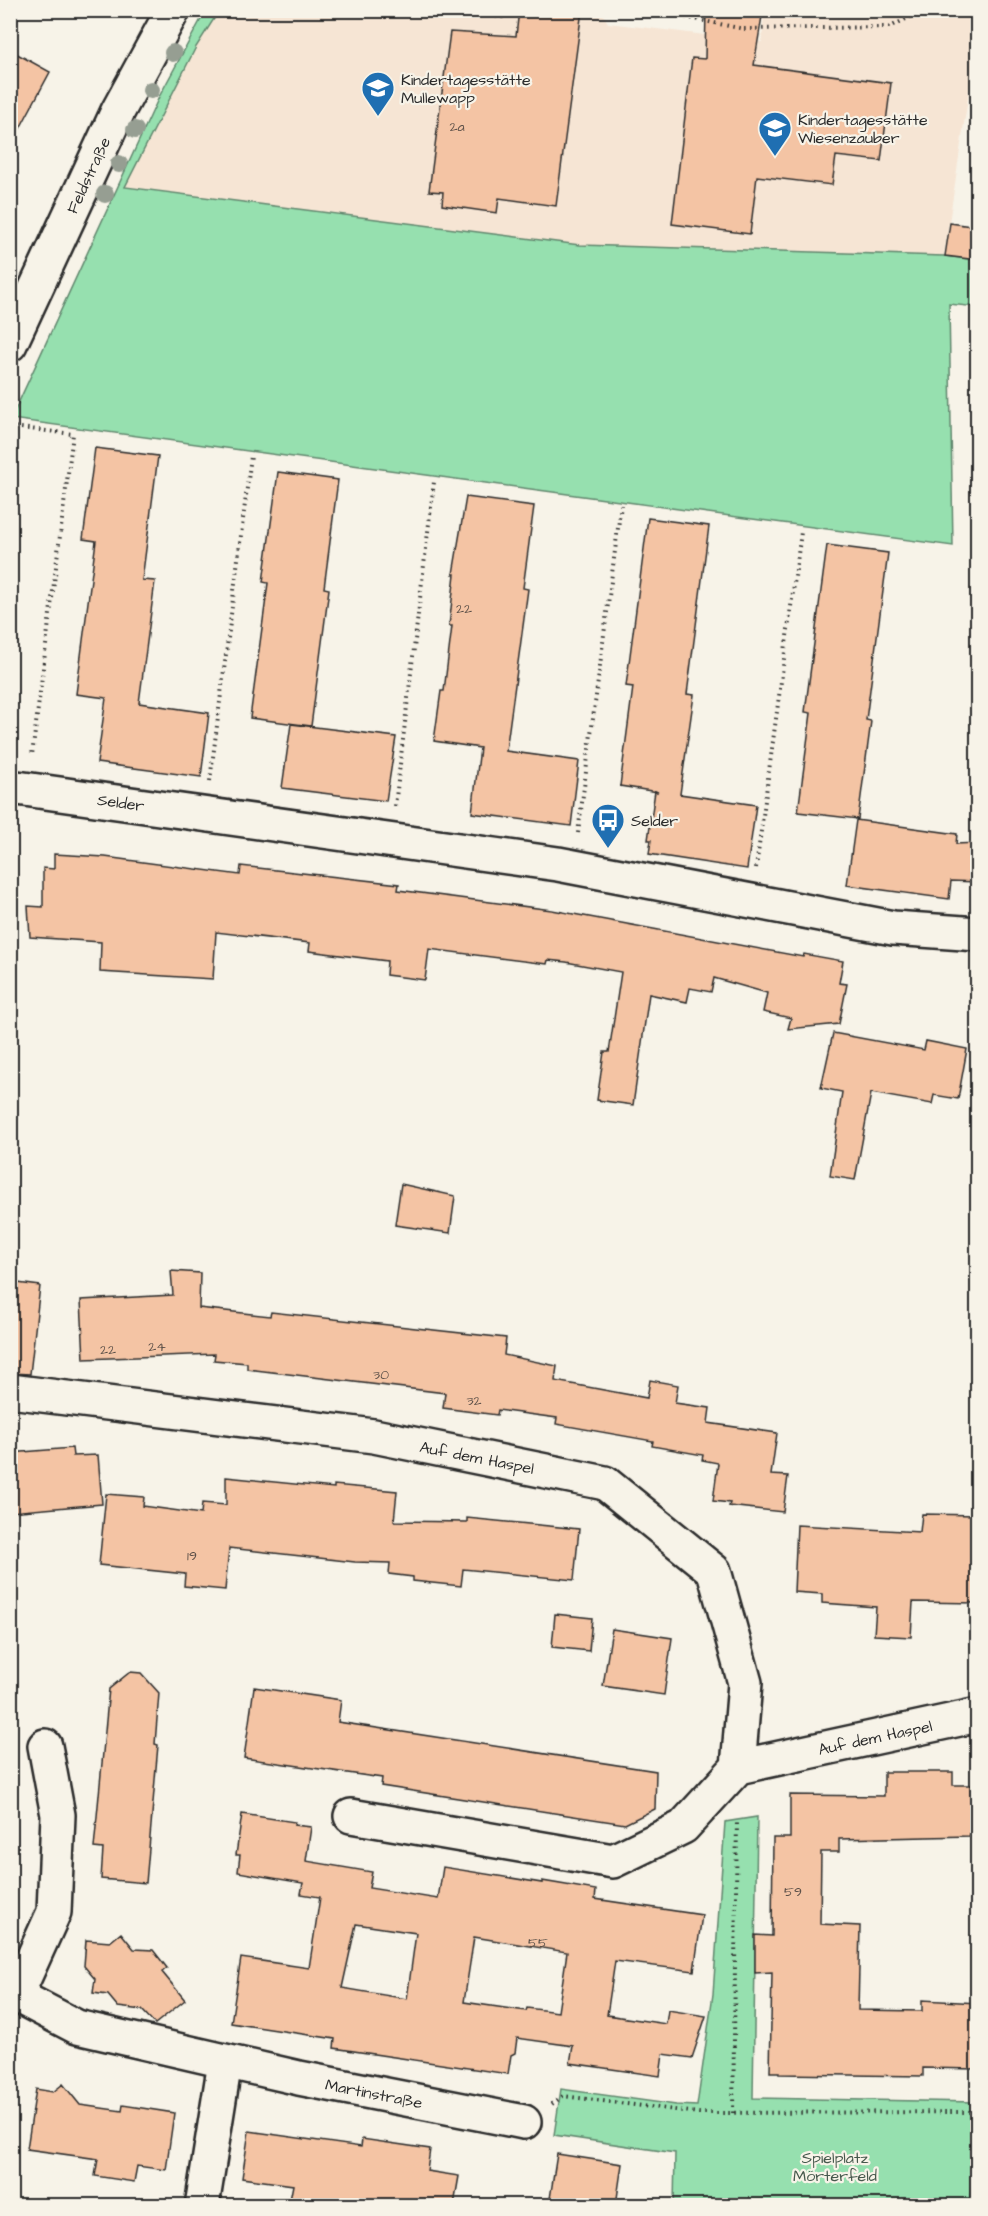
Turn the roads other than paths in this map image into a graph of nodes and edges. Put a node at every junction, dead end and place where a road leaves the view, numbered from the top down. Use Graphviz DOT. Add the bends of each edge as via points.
graph roads {
  1 [pos="173,10"];
  2 [pos="10,344"];
  3 [pos="19,788"];
  4 [pos="978,934"];
  5 [pos="10,1391"];
  6 [pos="978,1715"];
  7 [pos="45,1746"];
  8 [pos="738,1767"];
  9 [pos="351,1816"];
  10 [pos="13,1994"];
  11 [pos="225,2062"];
  12 [pos="524,2122"];
  13 [pos="202,2205"];
  1 -- 2 [label="street, Feldstraße" via="118,111"];
  3 -- 4 [label="street, Selder" via="574,866 893,928"];
  5 -- 8 [label="street, Auf dem Haspel" via="374,1436 605,1483 714,1571 745,1683"];
  6 -- 8 [label="street, Auf dem Haspel"];
  7 -- 10 [label="street, Martinstraße" via="58,1815 54,1912"];
  8 -- 9 [label="street" via="683,1827 613,1861"];
  10 -- 11 [label="street, Martinstraße" via="77,2027"];
  11 -- 12 [label="street, Martinstraße"];
  11 -- 13 [label="street"];
}
